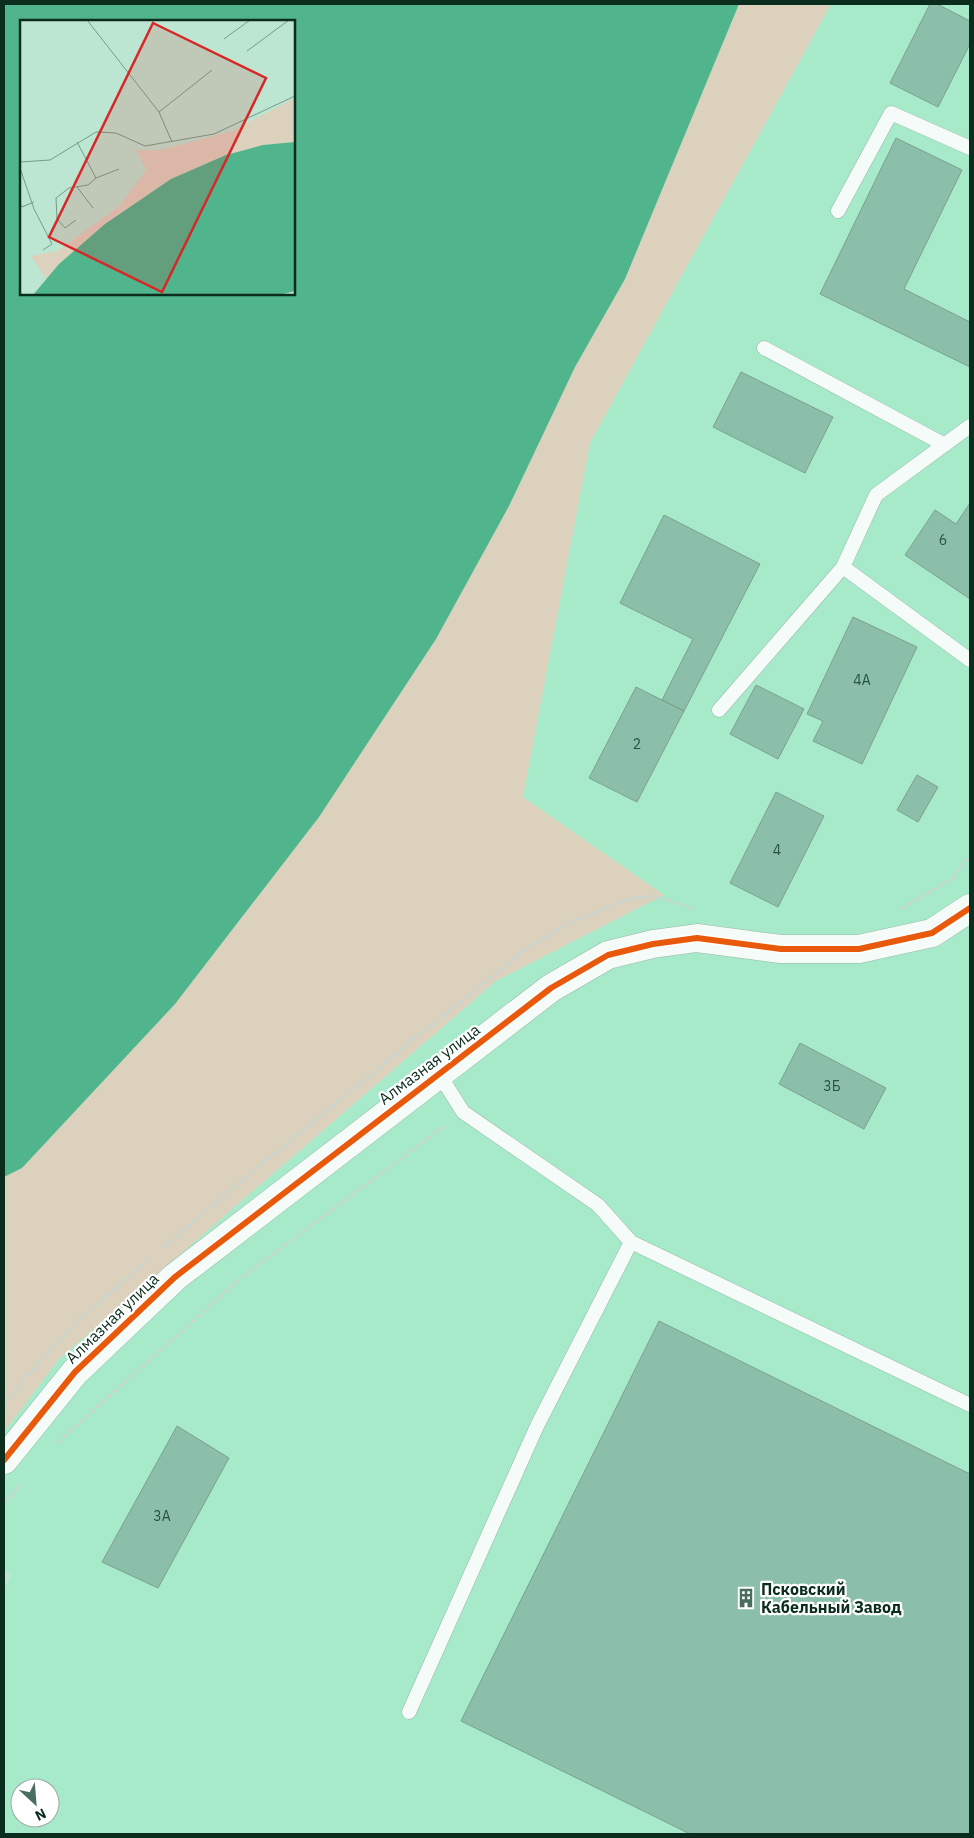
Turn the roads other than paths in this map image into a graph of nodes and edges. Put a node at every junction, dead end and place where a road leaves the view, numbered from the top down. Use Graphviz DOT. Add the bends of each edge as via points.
graph roads {
  1 [pos="970,148"];
  2 [pos="838,210"];
  3 [pos="764,348"];
  4 [pos="970,426"];
  5 [pos="944,445"];
  6 [pos="843,567"];
  7 [pos="970,660"];
  8 [pos="719,710"];
  9 [pos="970,908"];
  10 [pos="439,1074"];
  11 [pos="631,1242"];
  12 [pos="970,1405"];
  13 [pos="4,1460"];
  14 [pos="409,1712"];
  1 -- 2 [label="lane" via="891,113"];
  3 -- 5 [label="lane"];
  4 -- 5 [label="lane"];
  5 -- 6 [label="lane" via="876,495"];
  6 -- 7 [label="lane"];
  6 -- 8 [label="lane"];
  9 -- 10 [label="street, Алмазная улица" via="932,932 860,949 781,950 697,938 608,955 551,988"];
  10 -- 11 [label="lane" via="463,1112 598,1205"];
  10 -- 13 [label="street, Алмазная улица" via="175,1277 75,1372"];
  11 -- 12 [label="lane"];
  11 -- 14 [label="lane" via="537,1426"];
}
